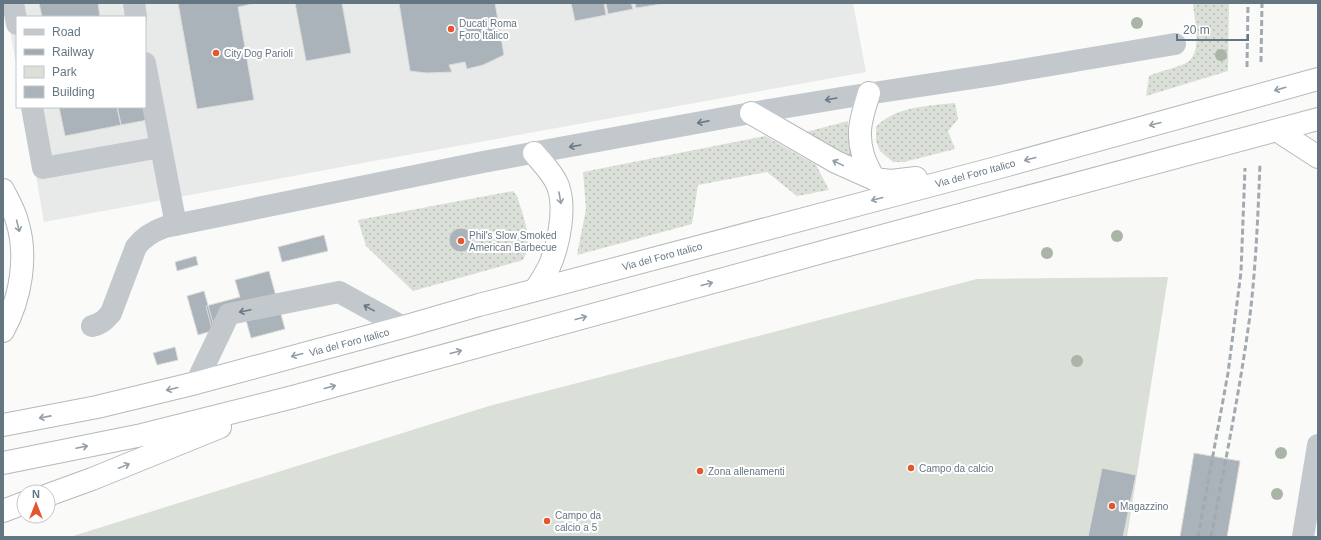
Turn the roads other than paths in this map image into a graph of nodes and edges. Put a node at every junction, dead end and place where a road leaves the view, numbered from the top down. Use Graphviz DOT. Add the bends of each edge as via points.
graph roads {
  1 [pos="13,3"];
  2 [pos="134,3"];
  3 [pos="136,16"];
  4 [pos="16,19"];
  5 [pos="1175,44"];
  6 [pos="146,68"];
  7 [pos="1318,79"];
  8 [pos="869,93"];
  9 [pos="32,108"];
  10 [pos="751,113"];
  11 [pos="1318,119"];
  12 [pos="1278,131"];
  13 [pos="161,147"];
  14 [pos="534,153"];
  15 [pos="1318,157"];
  16 [pos="1000,167"];
  17 [pos="874,179"];
  18 [pos="3,190"];
  19 [pos="176,225"];
  20 [pos="535,290"];
  21 [pos="92,326"];
  22 [pos="403,327"];
  23 [pos="3,331"];
  24 [pos="196,383"];
  25 [pos="293,397"];
  26 [pos="3,425"];
  27 [pos="1318,445"];
  28 [pos="3,463"];
  29 [pos="56,492"];
  30 [pos="16,507"];
  31 [pos="3,511"];
  32 [pos="1303,537"];
  1 -- 4 [label="street"];
  2 -- 3 [label="street"];
  5 -- 8 [label="street"];
  6 -- 13 [label="street"];
  7 -- 16 [label="highway, Via del Foro Italico, one-way"];
  8 -- 10 [label="street, one-way"];
  8 -- 17 [label="highway" via="859,127 863,157"];
  9 -- 13 [label="street" via="43,168"];
  10 -- 14 [label="street, one-way"];
  17 -- 10 [label="highway, one-way" via="836,162"];
  11 -- 12 [label="highway"];
  12 -- 15 [label="highway"];
  25 -- 12 [label="highway, one-way" via="833,249"];
  13 -- 19 [label="street"];
  14 -- 19 [label="street"];
  14 -- 20 [label="highway, one-way" via="555,180 562,205 559,234 552,259"];
  16 -- 17 [label="highway" via="964,166 917,178 891,181"];
  16 -- 20 [label="highway, Via del Foro Italico, one-way"];
  18 -- 23 [label="highway, one-way" via="17,220 22,264 20,285"];
  19 -- 21 [label="street" via="158,229 142,240 133,254 110,313 100,324"];
  20 -- 22 [label="highway, Via del Foro Italico"];
  22 -- 24 [label="highway, Via del Foro Italico, one-way"];
  22 -- 24 [label="street, one-way" via="339,292 229,314"];
  24 -- 26 [label="highway, Via del Foro Italico, one-way" via="97,407"];
  28 -- 25 [label="highway, one-way" via="142,435"];
  29 -- 25 [label="highway, one-way"];
  27 -- 32 [label="street"];
  30 -- 31 [label="highway"];
}
